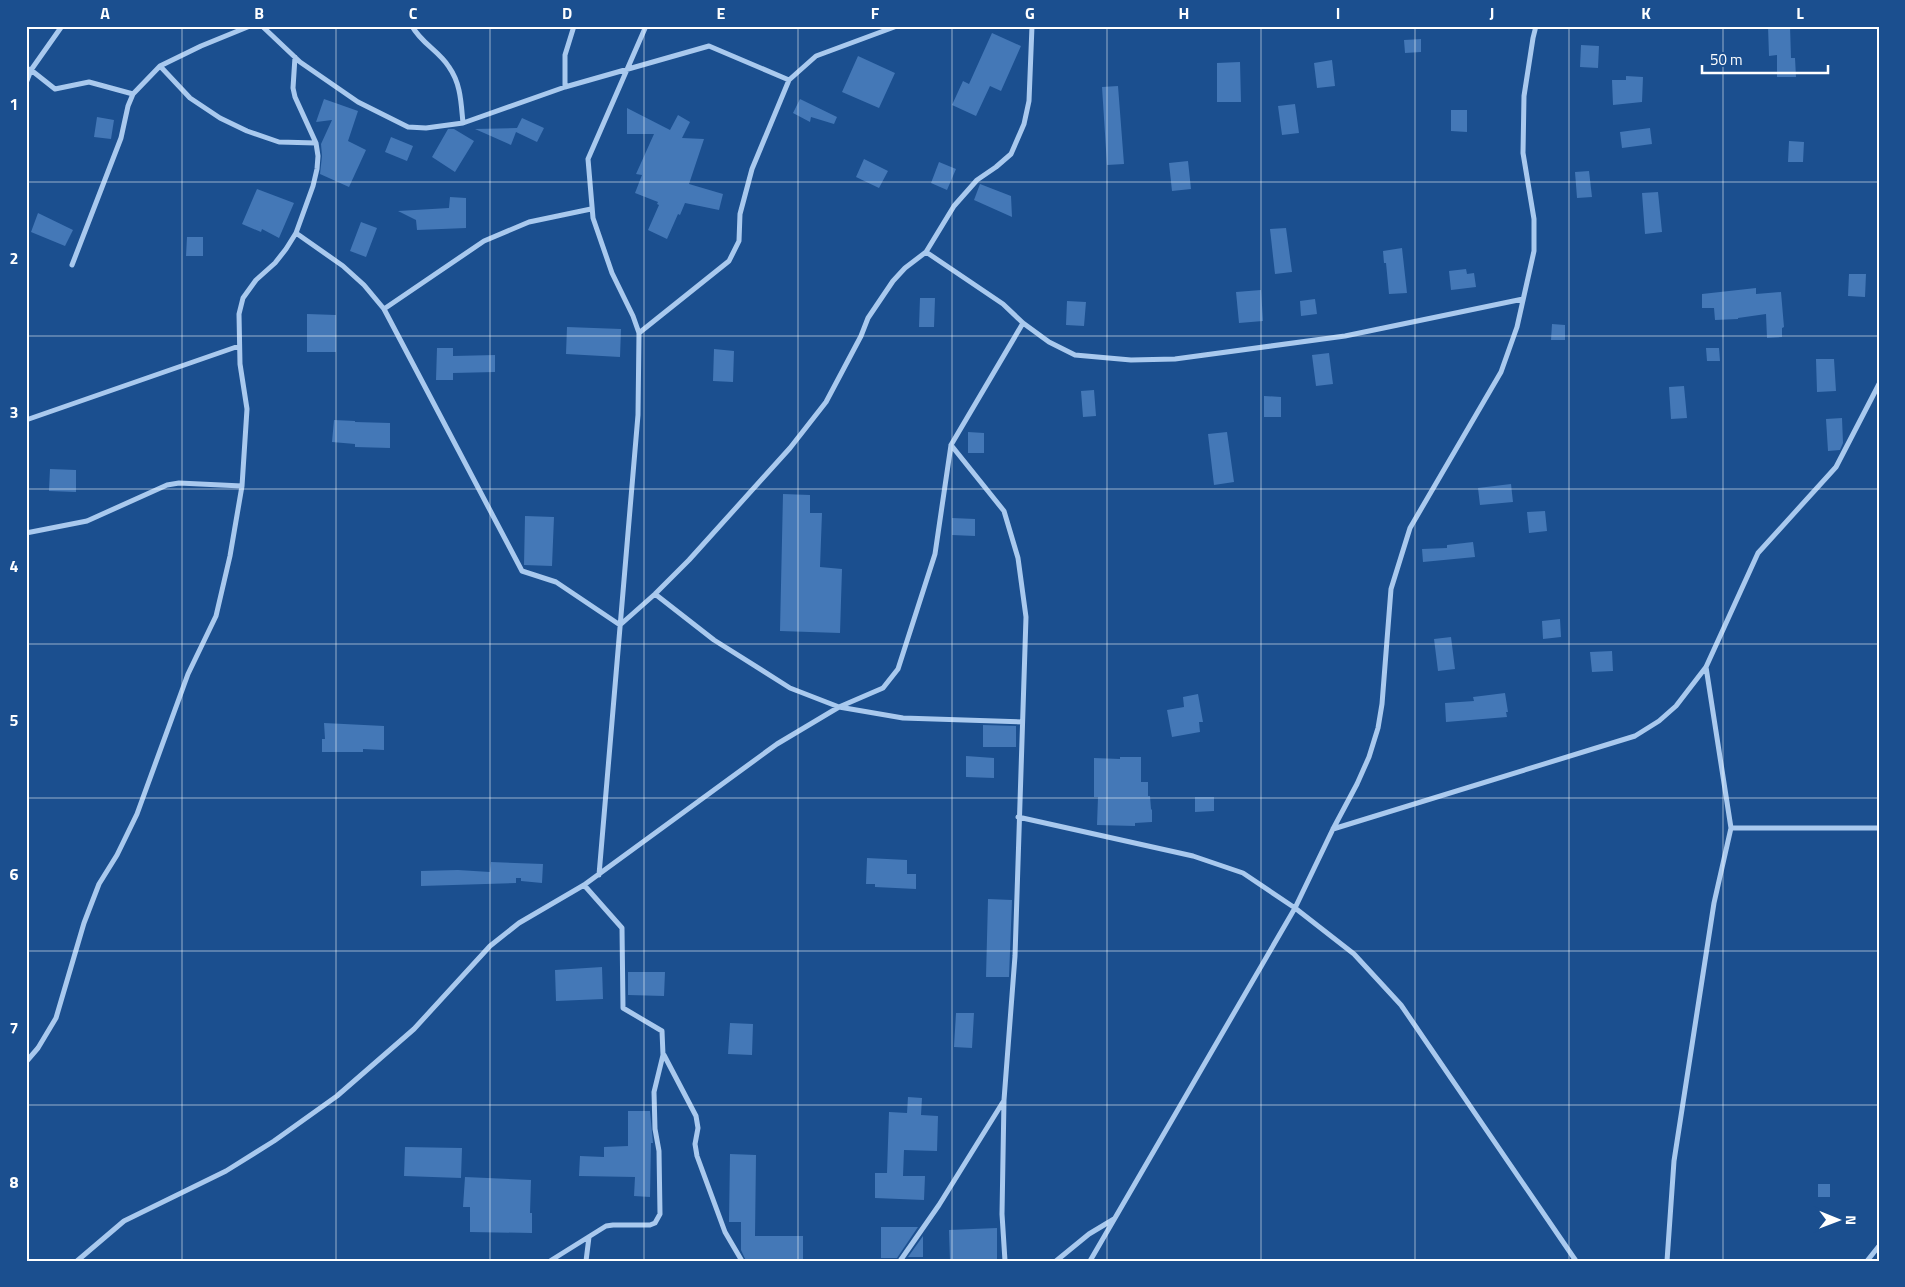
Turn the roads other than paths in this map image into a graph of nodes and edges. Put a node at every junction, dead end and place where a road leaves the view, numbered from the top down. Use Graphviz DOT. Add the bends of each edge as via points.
graph roads {
  1 [pos="62,26"];
  2 [pos="250,26"];
  3 [pos="262,26"];
  4 [pos="412,26"];
  5 [pos="574,26"];
  6 [pos="646,26"];
  7 [pos="897,26"];
  8 [pos="1032,26"];
  9 [pos="1536,26"];
  10 [pos="294,57"];
  11 [pos="160,66"];
  12 [pos="29,69"];
  13 [pos="626,70"];
  14 [pos="789,80"];
  15 [pos="26,84"];
  16 [pos="565,87"];
  17 [pos="133,94"];
  18 [pos="463,123"];
  19 [pos="316,143"];
  20 [pos="591,209"];
  21 [pos="296,233"];
  22 [pos="926,252"];
  23 [pos="72,265"];
  24 [pos="1523,299"];
  25 [pos="384,309"];
  26 [pos="1023,323"];
  27 [pos="638,333"];
  28 [pos="239,346"];
  29 [pos="1879,384"];
  30 [pos="26,420"];
  31 [pos="951,445"];
  32 [pos="242,486"];
  33 [pos="26,533"];
  34 [pos="655,594"];
  35 [pos="620,625"];
  36 [pos="1706,667"];
  37 [pos="839,707"];
  38 [pos="1022,722"];
  39 [pos="1018,817"];
  40 [pos="1333,828"];
  41 [pos="1731,828"];
  42 [pos="1879,828"];
  43 [pos="599,875"];
  44 [pos="584,885"];
  45 [pos="1295,908"];
  46 [pos="664,1055"];
  47 [pos="26,1062"];
  48 [pos="1004,1100"];
  49 [pos="1115,1219"];
  50 [pos="589,1237"];
  51 [pos="1879,1246"];
  52 [pos="77,1261"];
  53 [pos="550,1261"];
  54 [pos="586,1261"];
  55 [pos="742,1261"];
  56 [pos="900,1261"];
  57 [pos="1005,1261"];
  58 [pos="1056,1261"];
  59 [pos="1090,1261"];
  60 [pos="1576,1261"];
  61 [pos="1667,1261"];
  62 [pos="1867,1261"];
  1 -- 12 [label="street"];
  2 -- 11 [label="street"];
  3 -- 10 [label="street"];
  4 -- 18 [label="street" via="449,65 459,85"];
  5 -- 16 [label="street" via="565,55"];
  6 -- 13 [label="street"];
  7 -- 14 [label="street" via="816,56"];
  8 -- 22 [label="street" via="1029,101 1024,124 1011,154 976,180 954,206"];
  9 -- 24 [label="street" via="1524,96 1524,152 1534,220 1534,251"];
  10 -- 18 [label="street" via="358,102 408,127"];
  10 -- 19 [label="street" via="295,97"];
  11 -- 17 [label="street"];
  11 -- 19 [label="street" via="190,98 220,118 279,142"];
  12 -- 15 [label="street"];
  12 -- 17 [label="street" via="54,89 89,82"];
  13 -- 14 [label="street" via="709,46"];
  13 -- 16 [label="street"];
  13 -- 20 [label="street" via="588,159"];
  14 -- 27 [label="street" via="752,170 740,214 738,242 729,261"];
  16 -- 18 [label="street"];
  17 -- 23 [label="street" via="121,138"];
  19 -- 21 [label="street" via="317,169"];
  20 -- 25 [label="street" via="529,222 484,241"];
  20 -- 27 [label="street" via="612,273"];
  21 -- 25 [label="street" via="343,266"];
  21 -- 28 [label="street" via="275,264 256,280 244,298 239,314"];
  22 -- 26 [label="street" via="1003,304"];
  22 -- 34 [label="street" via="893,281 868,318 826,402 790,448"];
  24 -- 26 [label="street" via="1345,336 1175,359 1131,360 1075,354 1049,342"];
  24 -- 40 [label="street" via="1501,372 1410,528 1390,589 1378,728 1356,784"];
  25 -- 35 [label="street" via="522,571 556,582"];
  26 -- 31 [label="street"];
  27 -- 35 [label="street" via="638,414"];
  28 -- 30 [label="street"];
  28 -- 32 [label="street" via="248,409"];
  29 -- 36 [label="street" via="1836,467 1758,553"];
  31 -- 37 [label="street" via="935,554 898,668 883,688"];
  31 -- 38 [label="street" via="1004,511 1018,558 1026,617"];
  32 -- 33 [label="street" via="167,485 86,521"];
  32 -- 47 [label="street" via="216,616 188,674 137,814 99,884 56,1018"];
  34 -- 35 [label="street"];
  34 -- 37 [label="street" via="714,640 790,688"];
  35 -- 43 [label="street"];
  36 -- 40 [label="street" via="1676,706 1635,736"];
  36 -- 41 [label="street"];
  37 -- 38 [label="street" via="904,718"];
  37 -- 43 [label="street" via="777,744"];
  38 -- 39 [label="street"];
  39 -- 45 [label="street" via="1193,856 1243,873"];
  39 -- 48 [label="street" via="1015,956"];
  40 -- 45 [label="street"];
  41 -- 42 [label="street"];
  41 -- 61 [label="street" via="1714,903 1674,1161"];
  43 -- 44 [label="street"];
  44 -- 46 [label="street" via="622,928 623,1008 662,1031"];
  44 -- 52 [label="street" via="519,923 490,946 414,1029 337,1096 226,1171 124,1221"];
  45 -- 49 [label="street"];
  45 -- 60 [label="street" via="1354,954 1402,1004"];
  46 -- 50 [label="street" via="654,1092 659,1151 658,1219 650,1224 606,1226"];
  46 -- 55 [label="street" via="696,1116 697,1156 725,1232"];
  48 -- 56 [label="street"];
  48 -- 57 [label="street" via="1002,1214"];
  49 -- 58 [label="street" via="1089,1234"];
  49 -- 59 [label="street"];
  50 -- 53 [label="street"];
  50 -- 54 [label="street"];
  51 -- 62 [label="street"];
}
